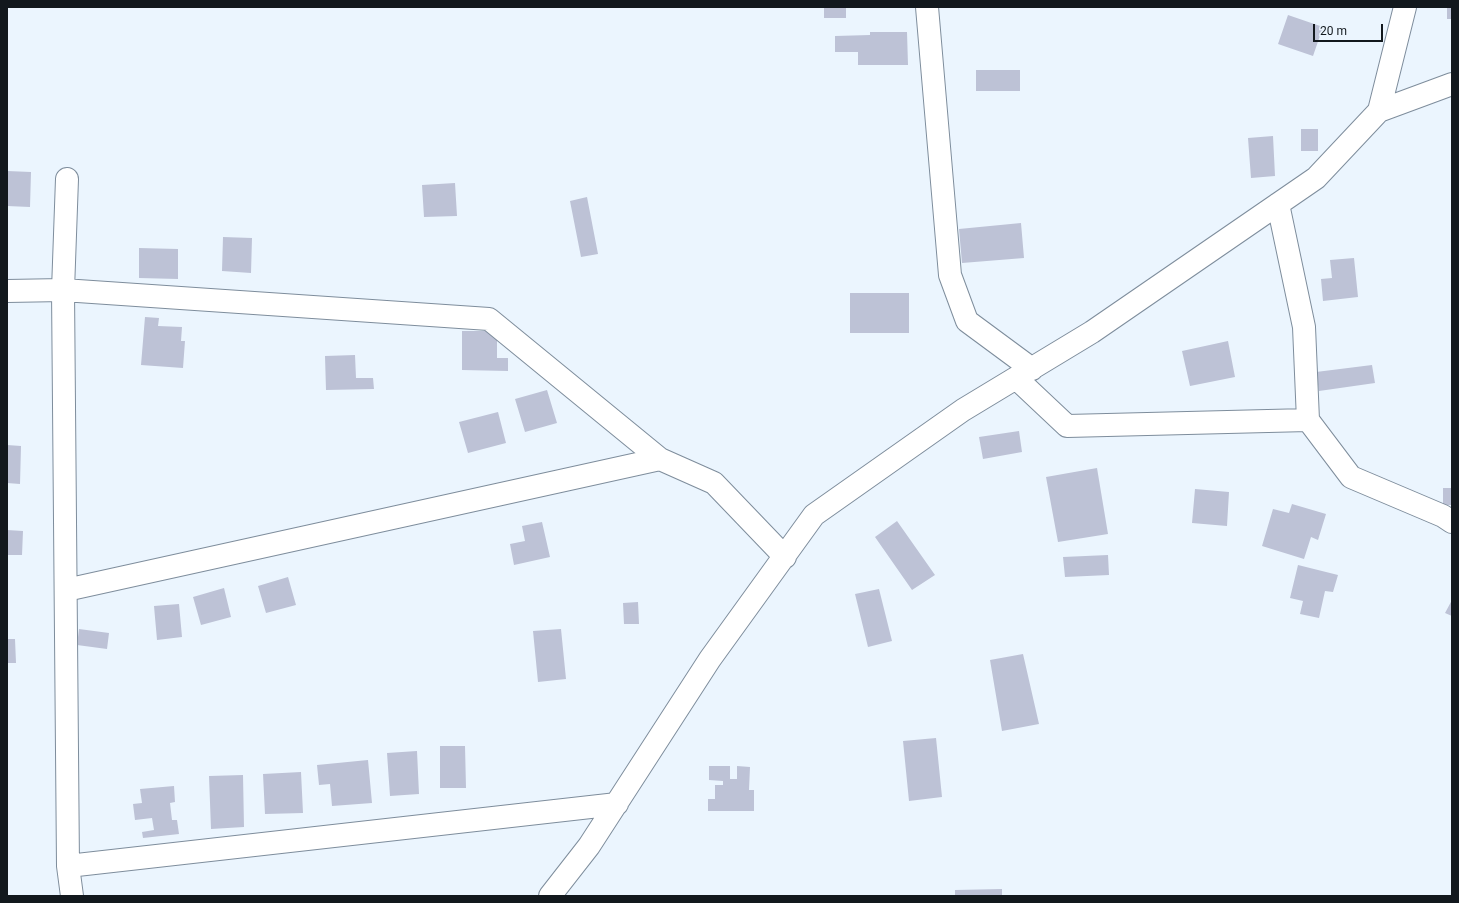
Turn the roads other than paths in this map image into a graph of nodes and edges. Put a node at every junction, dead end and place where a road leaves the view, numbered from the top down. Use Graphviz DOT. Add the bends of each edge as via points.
graph roads {
  1 [pos="927,7"];
  2 [pos="1405,7"];
  3 [pos="1452,84"];
  4 [pos="1379,111"];
  5 [pos="67,179"];
  6 [pos="1278,204"];
  7 [pos="63,290"];
  8 [pos="7,291"];
  9 [pos="1024,373"];
  10 [pos="1308,420"];
  11 [pos="660,459"];
  12 [pos="1452,522"];
  13 [pos="785,557"];
  14 [pos="66,590"];
  15 [pos="617,804"];
  16 [pos="68,866"];
  17 [pos="72,896"];
  18 [pos="550,896"];
  1 -- 9 [label="street" via="950,275 967,321"];
  2 -- 4 [label="street"];
  3 -- 4 [label="street"];
  4 -- 6 [label="street" via="1316,178"];
  5 -- 7 [label="street"];
  6 -- 9 [label="street" via="1092,332"];
  6 -- 10 [label="street" via="1304,327"];
  7 -- 8 [label="street"];
  7 -- 11 [label="street" via="489,319"];
  7 -- 14 [label="street"];
  9 -- 10 [label="street" via="1067,426"];
  9 -- 13 [label="street" via="963,410 814,515"];
  10 -- 12 [label="street" via="1351,477"];
  11 -- 13 [label="street" via="714,483"];
  11 -- 14 [label="street"];
  13 -- 15 [label="street" via="710,659"];
  14 -- 16 [label="street"];
  15 -- 16 [label="street"];
  15 -- 18 [label="street" via="589,846"];
  16 -- 17 [label="street"];
}
